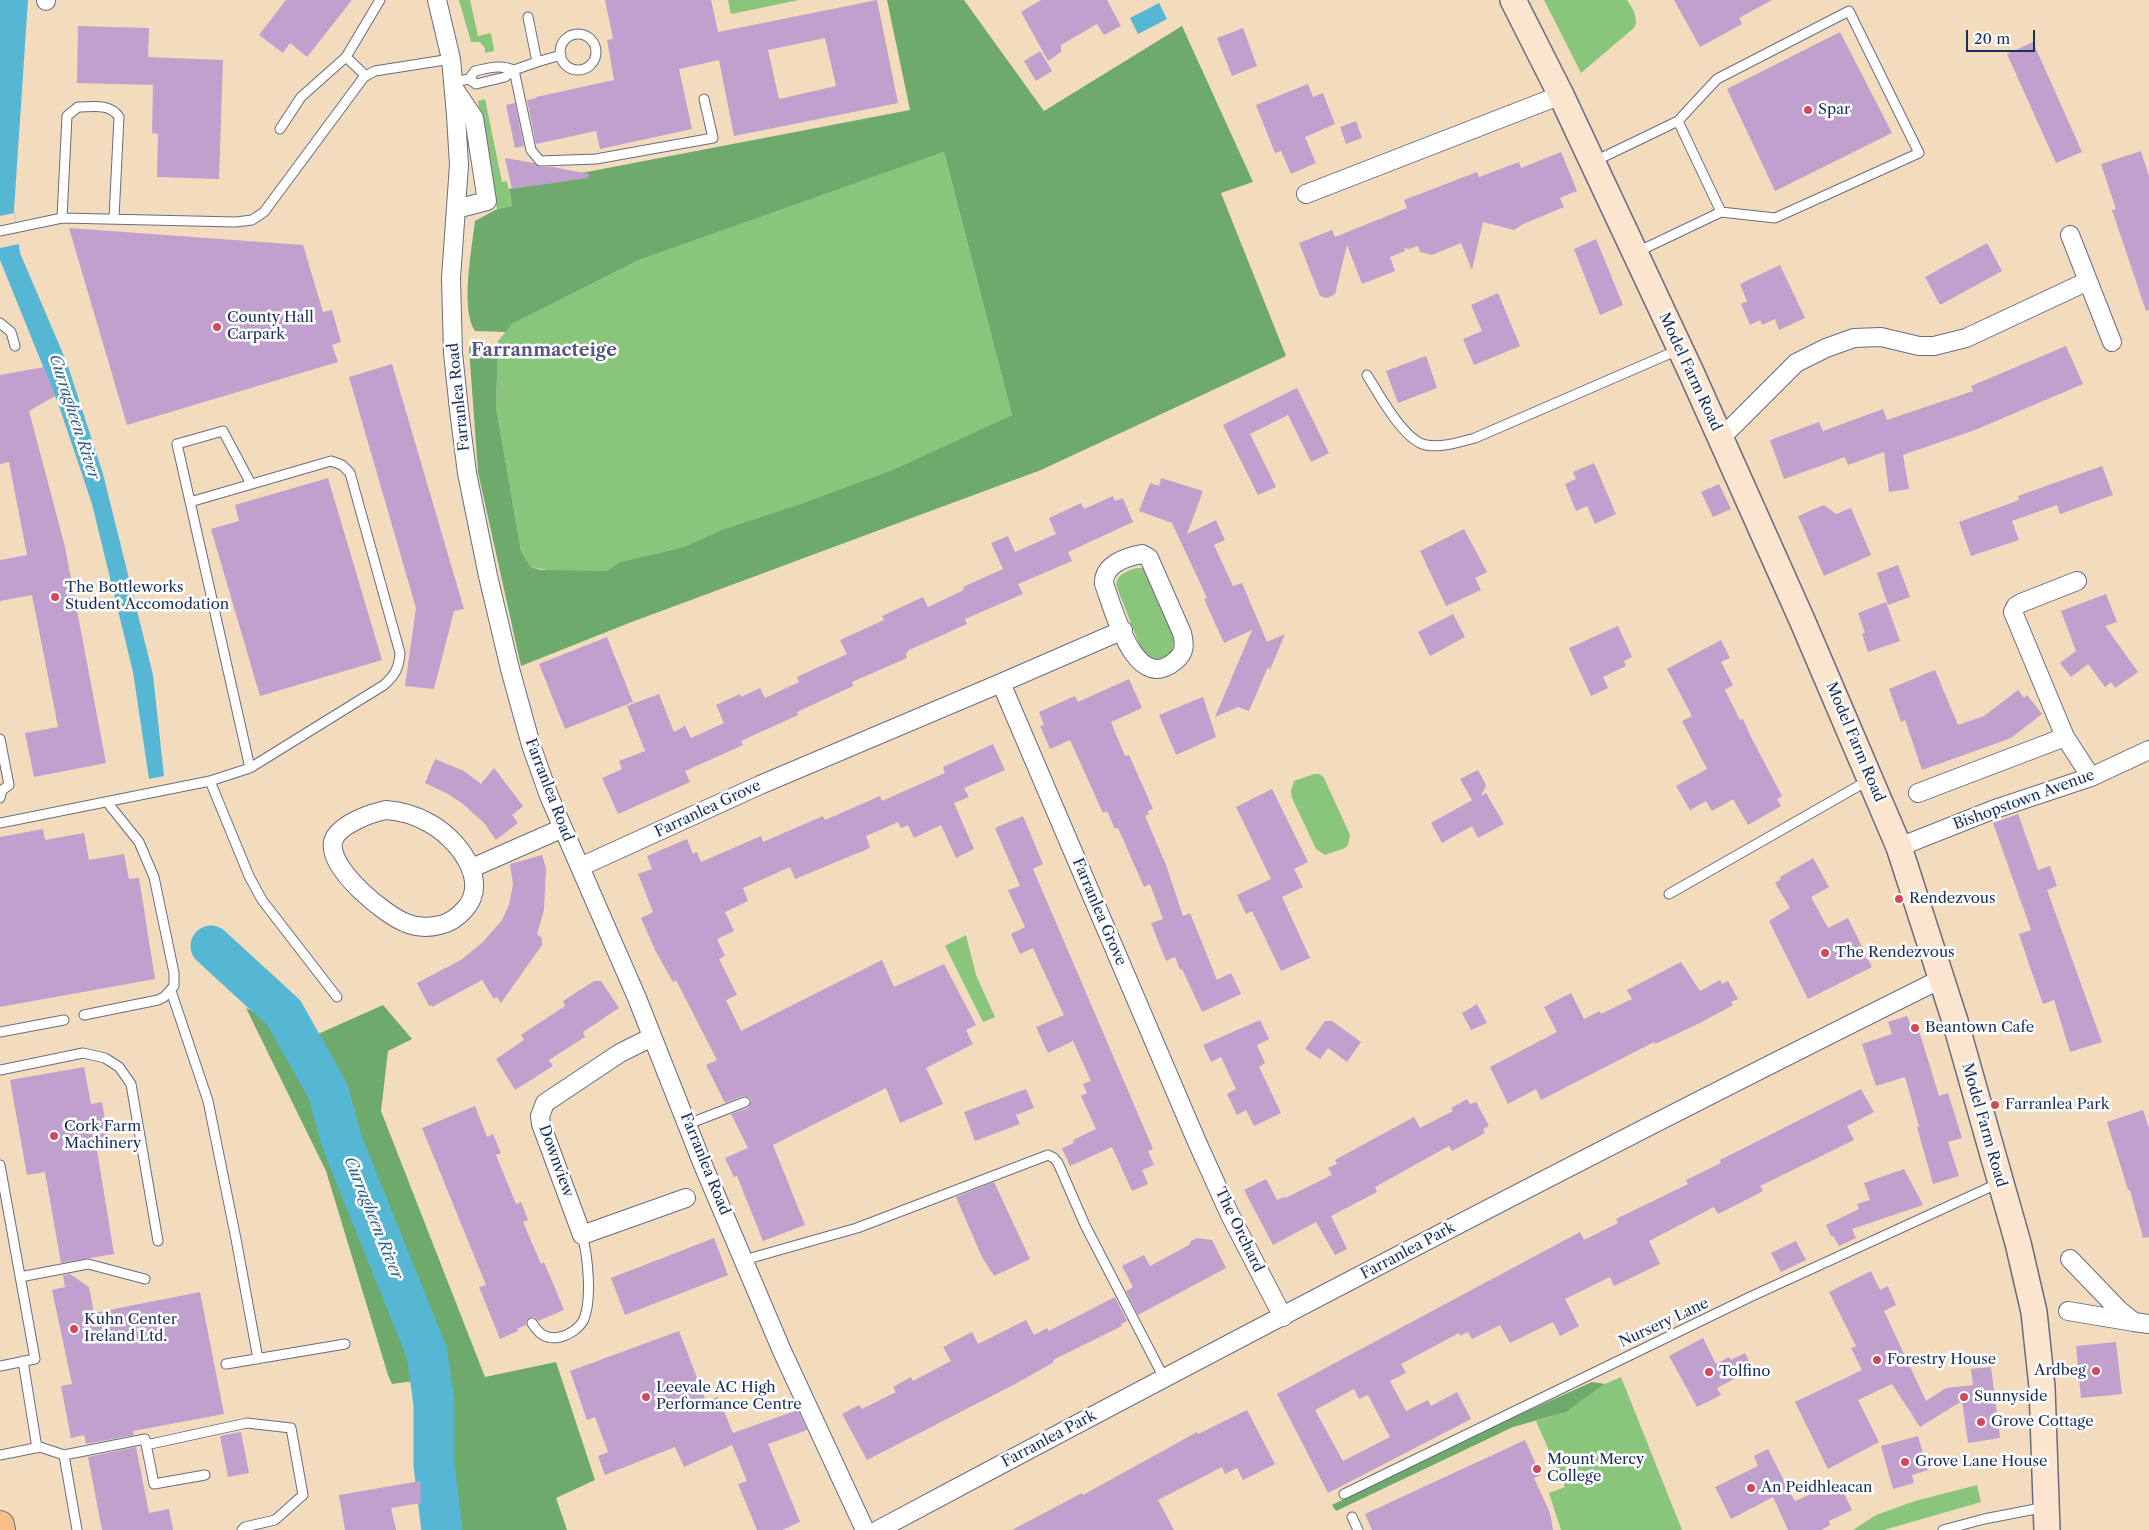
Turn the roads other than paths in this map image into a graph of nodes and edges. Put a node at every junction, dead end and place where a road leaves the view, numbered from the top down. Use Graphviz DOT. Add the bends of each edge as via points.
graph roads {
  1 [pos="380,0"];
  2 [pos="437,0"];
  3 [pos="1512,0"];
  4 [pos="528,17"];
  5 [pos="561,55"];
  6 [pos="346,57"];
  7 [pos="450,59"];
  8 [pos="537,62"];
  9 [pos="514,70"];
  10 [pos="366,76"];
  11 [pos="459,84"];
  12 [pos="1561,95"];
  13 [pos="704,99"];
  14 [pos="1678,121"];
  15 [pos="280,129"];
  16 [pos="1593,162"];
  17 [pos="1306,194"];
  18 [pos="456,209"];
  19 [pos="1721,212"];
  20 [pos="62,218"];
  21 [pos="114,218"];
  22 [pos="0,230"];
  23 [pos="2070,235"];
  24 [pos="1635,252"];
  25 [pos="2088,282"];
  26 [pos="0,324"];
  27 [pos="2112,342"];
  28 [pos="15,346"];
  29 [pos="1681,349"];
  30 [pos="1366,375"];
  31 [pos="1721,438"];
  32 [pos="251,484"];
  33 [pos="190,502"];
  34 [pos="2076,581"];
  35 [pos="1123,630"];
  36 [pos="1001,682"];
  37 [pos="2065,737"];
  38 [pos="0,739"];
  39 [pos="2149,750"];
  40 [pos="250,768"];
  41 [pos="2091,777"];
  42 [pos="1871,779"];
  43 [pos="210,781"];
  44 [pos="1918,794"];
  45 [pos="0,798"];
  46 [pos="107,802"];
  47 [pos="0,823"];
  48 [pos="563,828"];
  49 [pos="1899,847"];
  50 [pos="580,867"];
  51 [pos="472,868"];
  52 [pos="1669,894"];
  53 [pos="1941,979"];
  54 [pos="171,991"];
  55 [pos="337,997"];
  56 [pos="84,1015"];
  57 [pos="64,1020"];
  58 [pos="0,1032"];
  59 [pos="652,1037"];
  60 [pos="0,1070"];
  61 [pos="744,1102"];
  62 [pos="688,1124"];
  63 [pos="1197,1142"];
  64 [pos="0,1165"];
  65 [pos="2000,1182"];
  66 [pos="686,1198"];
  67 [pos="582,1235"];
  68 [pos="158,1241"];
  69 [pos="744,1260"];
  70 [pos="2070,1260"];
  71 [pos="20,1277"];
  72 [pos="145,1279"];
  73 [pos="2068,1311"];
  74 [pos="1283,1317"];
  75 [pos="532,1323"];
  76 [pos="2142,1323"];
  77 [pos="345,1344"];
  78 [pos="258,1359"];
  79 [pos="22,1361"];
  80 [pos="226,1364"];
  81 [pos="0,1366"];
  82 [pos="1164,1378"];
  83 [pos="146,1445"];
  84 [pos="37,1448"];
  85 [pos="0,1455"];
  86 [pos="64,1455"];
  87 [pos="205,1475"];
  88 [pos="1344,1494"];
  89 [pos="1352,1517"];
  90 [pos="2047,1518"];
  91 [pos="0,1525"];
  92 [pos="1,1530"];
  93 [pos="77,1530"];
  94 [pos="242,1530"];
  95 [pos="865,1530"];
  96 [pos="878,1530"];
  97 [pos="1358,1530"];
  98 [pos="1944,1530"];
  1 -- 6 [label="lane"];
  2 -- 7 [label="street, Farranlea Road"];
  3 -- 12 [label="main road, Model Farm Road"];
  4 -- 8 [label="lane"];
  5 -- 5 [label="lane" via="561,47 572,35 588,37 596,48 593,62 580,70 564,63"];
  5 -- 8 [label="lane"];
  6 -- 10 [label="lane"];
  6 -- 15 [label="lane" via="301,96"];
  7 -- 10 [label="lane" via="380,70"];
  7 -- 11 [label="street, Farranlea Road"];
  8 -- 9 [label="lane"];
  9 -- 11 [label="lane" via="505,78"];
  9 -- 13 [label="lane" via="531,150 540,161 596,160 713,138"];
  10 -- 21 [label="lane" via="264,212 252,220"];
  11 -- 18 [label="street, Farranlea Road"];
  11 -- 18 [label="street" via="474,118 487,201"];
  12 -- 16 [label="main road, Model Farm Road"];
  12 -- 17 [label="street"];
  14 -- 16 [label="lane"];
  14 -- 19 [label="lane"];
  14 -- 19 [label="lane" via="1717,79 1849,10 1919,153 1775,218"];
  16 -- 24 [label="main road, Model Farm Road"];
  18 -- 48 [label="street, Farranlea Road" via="451,278 453,353 467,473 510,669 531,745"];
  19 -- 24 [label="lane"];
  20 -- 21 [label="lane"];
  20 -- 21 [label="lane" via="67,116 78,107 108,107 119,117"];
  20 -- 22 [label="lane"];
  23 -- 25 [label="street"];
  24 -- 29 [label="main road, Model Farm Road"];
  25 -- 27 [label="street"];
  25 -- 31 [label="street" via="1966,338 1934,346 1919,346 1881,337 1854,338 1826,348 1796,364"];
  26 -- 28 [label="lane" via="11,332"];
  29 -- 30 [label="lane" via="1475,438 1446,445 1424,445 1408,434"];
  29 -- 31 [label="main road, Model Farm Road"];
  31 -- 42 [label="main road, Model Farm Road"];
  32 -- 33 [label="lane"];
  32 -- 33 [label="lane" via="223,431 177,444"];
  32 -- 40 [label="lane" via="331,461 350,473 400,652 400,664 395,675 384,685"];
  33 -- 40 [label="lane"];
  34 -- 37 [label="street" via="2021,603 2013,612"];
  35 -- 35 [label="street" via="1104,577 1111,566 1142,554 1149,558 1185,644 1180,658 1168,667 1153,669 1133,654"];
  35 -- 36 [label="street, Farranlea Grove"];
  36 -- 50 [label="street, Farranlea Grove" via="760,785"];
  36 -- 63 [label="street, Farranlea Grove"];
  37 -- 41 [label="street"];
  37 -- 44 [label="street"];
  38 -- 45 [label="lane" via="9,786 2,790"];
  39 -- 41 [label="street, Bishopstown Avenue"];
  40 -- 43 [label="lane"];
  41 -- 49 [label="street, Bishopstown Avenue" via="1995,809"];
  42 -- 49 [label="main road, Model Farm Road"];
  42 -- 52 [label="lane"];
  43 -- 46 [label="lane"];
  43 -- 55 [label="lane" via="262,900"];
  46 -- 47 [label="lane"];
  46 -- 54 [label="lane" via="139,842 154,877 174,973"];
  48 -- 50 [label="street, Farranlea Road"];
  48 -- 51 [label="street"];
  49 -- 53 [label="main road, Model Farm Road"];
  50 -- 59 [label="street, Farranlea Road"];
  51 -- 51 [label="street" via="472,896 464,910 443,925 416,926 396,918 368,898 340,866 333,842 345,827 360,818 374,812 399,811 440,830 451,839"];
  53 -- 65 [label="main road, Model Farm Road"];
  53 -- 74 [label="street, Farranlea Park" via="1703,1098"];
  54 -- 56 [label="lane" via="158,1000"];
  54 -- 78 [label="lane" via="208,1102"];
  57 -- 58 [label="lane"];
  59 -- 62 [label="street, Farranlea Road"];
  59 -- 67 [label="street, Downview" via="615,1056 545,1103 541,1109 541,1124"];
  60 -- 68 [label="lane" via="83,1053 105,1058 119,1067 131,1084"];
  61 -- 62 [label="lane"];
  62 -- 69 [label="street, Farranlea Road"];
  63 -- 74 [label="street, The Orchard" via="1230,1215"];
  64 -- 71 [label="lane"];
  65 -- 88 [label="lane, Nursery Lane" via="1700,1321"];
  65 -- 90 [label="main road, Model Farm Road" via="2018,1243 2038,1338"];
  66 -- 67 [label="street"];
  67 -- 75 [label="lane" via="588,1269 584,1319 571,1332 558,1338 543,1336"];
  69 -- 82 [label="lane" via="857,1228 1048,1155 1058,1164 1085,1225"];
  69 -- 95 [label="street, Farranlea Road" via="782,1352"];
  70 -- 76 [label="street" via="2119,1310"];
  71 -- 72 [label="lane" via="88,1264"];
  71 -- 79 [label="lane" via="34,1359"];
  73 -- 76 [label="street"];
  74 -- 82 [label="street, Farranlea Park"];
  77 -- 78 [label="lane"];
  78 -- 80 [label="lane"];
  79 -- 81 [label="lane"];
  79 -- 84 [label="lane"];
  82 -- 96 [label="street, Farranlea Park"];
  83 -- 86 [label="lane" via="145,1439"];
  83 -- 87 [label="lane" via="154,1484"];
  83 -- 94 [label="lane" via="247,1423 291,1428 303,1495 275,1520"];
  84 -- 85 [label="lane"];
  84 -- 86 [label="lane"];
  86 -- 93 [label="lane"];
  89 -- 97 [label="lane"];
  90 -- 98 [label="lane" via="1984,1519"];
  91 -- 92 [label="highway"];
}
